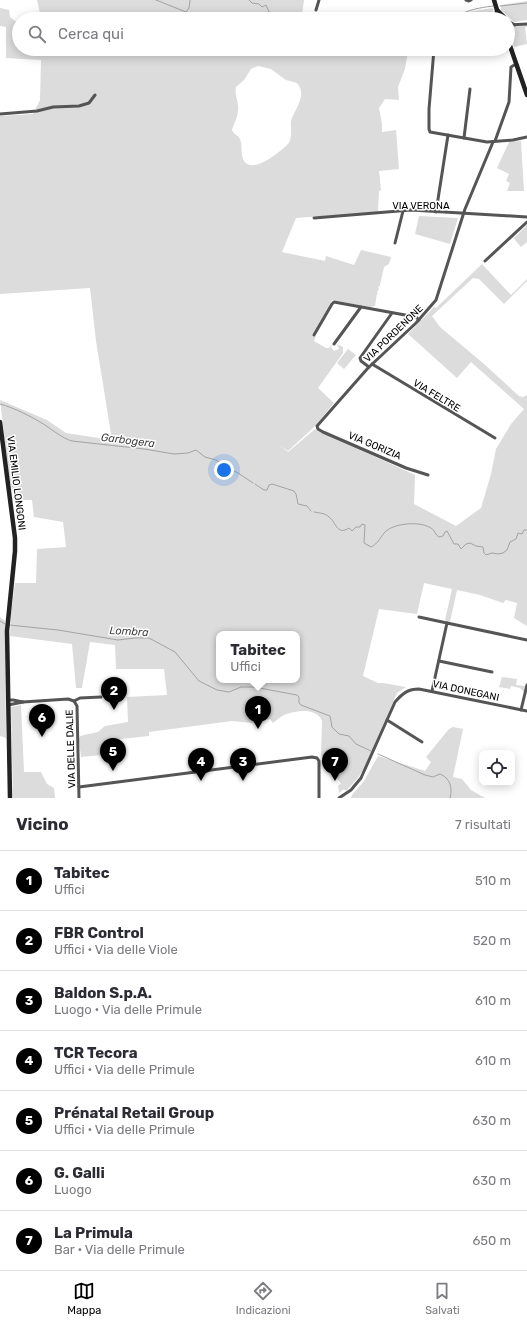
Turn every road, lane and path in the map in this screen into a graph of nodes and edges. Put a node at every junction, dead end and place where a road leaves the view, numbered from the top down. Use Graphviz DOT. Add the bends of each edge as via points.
graph roads {
  1 [pos="319,0"];
  2 [pos="466,0"];
  3 [pos="471,0"];
  4 [pos="494,0"];
  5 [pos="316,10"];
  6 [pos="497,10"];
  7 [pos="527,24"];
  8 [pos="515,25"];
  9 [pos="433,56"];
  10 [pos="513,56"];
  11 [pos="516,64"];
  12 [pos="524,80"];
  13 [pos="470,89"];
  14 [pos="95,95"];
  15 [pos="527,95"];
  16 [pos="0,114"];
  17 [pos="448,135"];
  18 [pos="527,137"];
  19 [pos="464,138"];
  20 [pos="494,142"];
  21 [pos="404,211"];
  22 [pos="436,212"];
  23 [pos="464,213"];
  24 [pos="527,217"];
  25 [pos="314,218"];
  26 [pos="527,222"];
  27 [pos="395,243"];
  28 [pos="485,261"];
  29 [pos="361,307"];
  30 [pos="392,313"];
  31 [pos="419,320"];
  32 [pos="314,335"];
  33 [pos="334,344"];
  34 [pos="371,366"];
  35 [pos="0,422"];
  36 [pos="317,428"];
  37 [pos="495,438"];
  38 [pos="428,475"];
  39 [pos="419,617"];
  40 [pos="447,623"];
  41 [pos="527,640"];
  42 [pos="439,661"];
  43 [pos="492,672"];
  44 [pos="527,685"];
  45 [pos="432,691"];
  46 [pos="101,697"];
  47 [pos="74,701"];
  48 [pos="8,703"];
  49 [pos="522,710"];
  50 [pos="527,711"];
  51 [pos="387,720"];
  52 [pos="422,742"];
  53 [pos="79,787"];
  54 [pos="348,793"];
  55 [pos="10,798"];
  56 [pos="79,798"];
  57 [pos="319,798"];
  58 [pos="339,798"];
  59 [pos="349,798"];
  1 -- 5 [label="street"];
  2 -- 3 [label="street"];
  4 -- 6 [label="street"];
  7 -- 8 [label="street"];
  9 -- 17 [label="street" via="429,130"];
  10 -- 11 [label="street"];
  11 -- 12 [label="street"];
  11 -- 20 [label="street, VIA PORDENONE" via="511,67 509,102"];
  12 -- 15 [label="street"];
  13 -- 19 [label="street"];
  14 -- 16 [label="street" via="89,103 79,106"];
  17 -- 19 [label="street"];
  17 -- 22 [label="street"];
  18 -- 20 [label="street"];
  19 -- 20 [label="street"];
  20 -- 23 [label="street, VIA PORDENONE"];
  21 -- 22 [label="street, VIA VERONA"];
  21 -- 25 [label="street, VIA VERONA"];
  21 -- 27 [label="street"];
  22 -- 23 [label="street, VIA VERONA"];
  23 -- 24 [label="street, VIA VERONA"];
  23 -- 31 [label="street, VIA PORDENONE" via="438,296"];
  26 -- 28 [label="street"];
  29 -- 30 [label="street"];
  29 -- 32 [label="street" via="333,302"];
  29 -- 33 [label="street"];
  30 -- 31 [label="street" via="416,317"];
  30 -- 34 [label="street" via="360,358 361,362"];
  31 -- 34 [label="street, VIA PORDENONE"];
  34 -- 36 [label="street, VIA PORDENONE"];
  34 -- 37 [label="street, VIA FELTRE"];
  35 -- 48 [label="street, VIA EMILIO LONGONI" via="15,538 7,618"];
  36 -- 38 [label="street, VIA GORIZIA" via="406,468"];
  39 -- 40 [label="street"];
  40 -- 41 [label="street"];
  40 -- 42 [label="street"];
  42 -- 43 [label="street"];
  42 -- 45 [label="street"];
  44 -- 49 [label="street"];
  45 -- 49 [label="street, VIA DONEGANI"];
  45 -- 51 [label="street, VIA DONEGANI" via="411,689 403,693 395,702"];
  46 -- 47 [label="street" via="80,698"];
  47 -- 48 [label="street" via="68,699"];
  47 -- 53 [label="street, VIA DELLE DALIE" via="77,706"];
  48 -- 55 [label="street, VIA EMILIO LONGONI"];
  49 -- 50 [label="street, VIA DONEGANI"];
  51 -- 52 [label="street"];
  51 -- 54 [label="street" via="366,768"];
  53 -- 56 [label="street, VIA DELLE DALIE"];
  53 -- 57 [label="street" via="312,757 319,761"];
  54 -- 58 [label="street"];
  54 -- 59 [label="street"];
}
